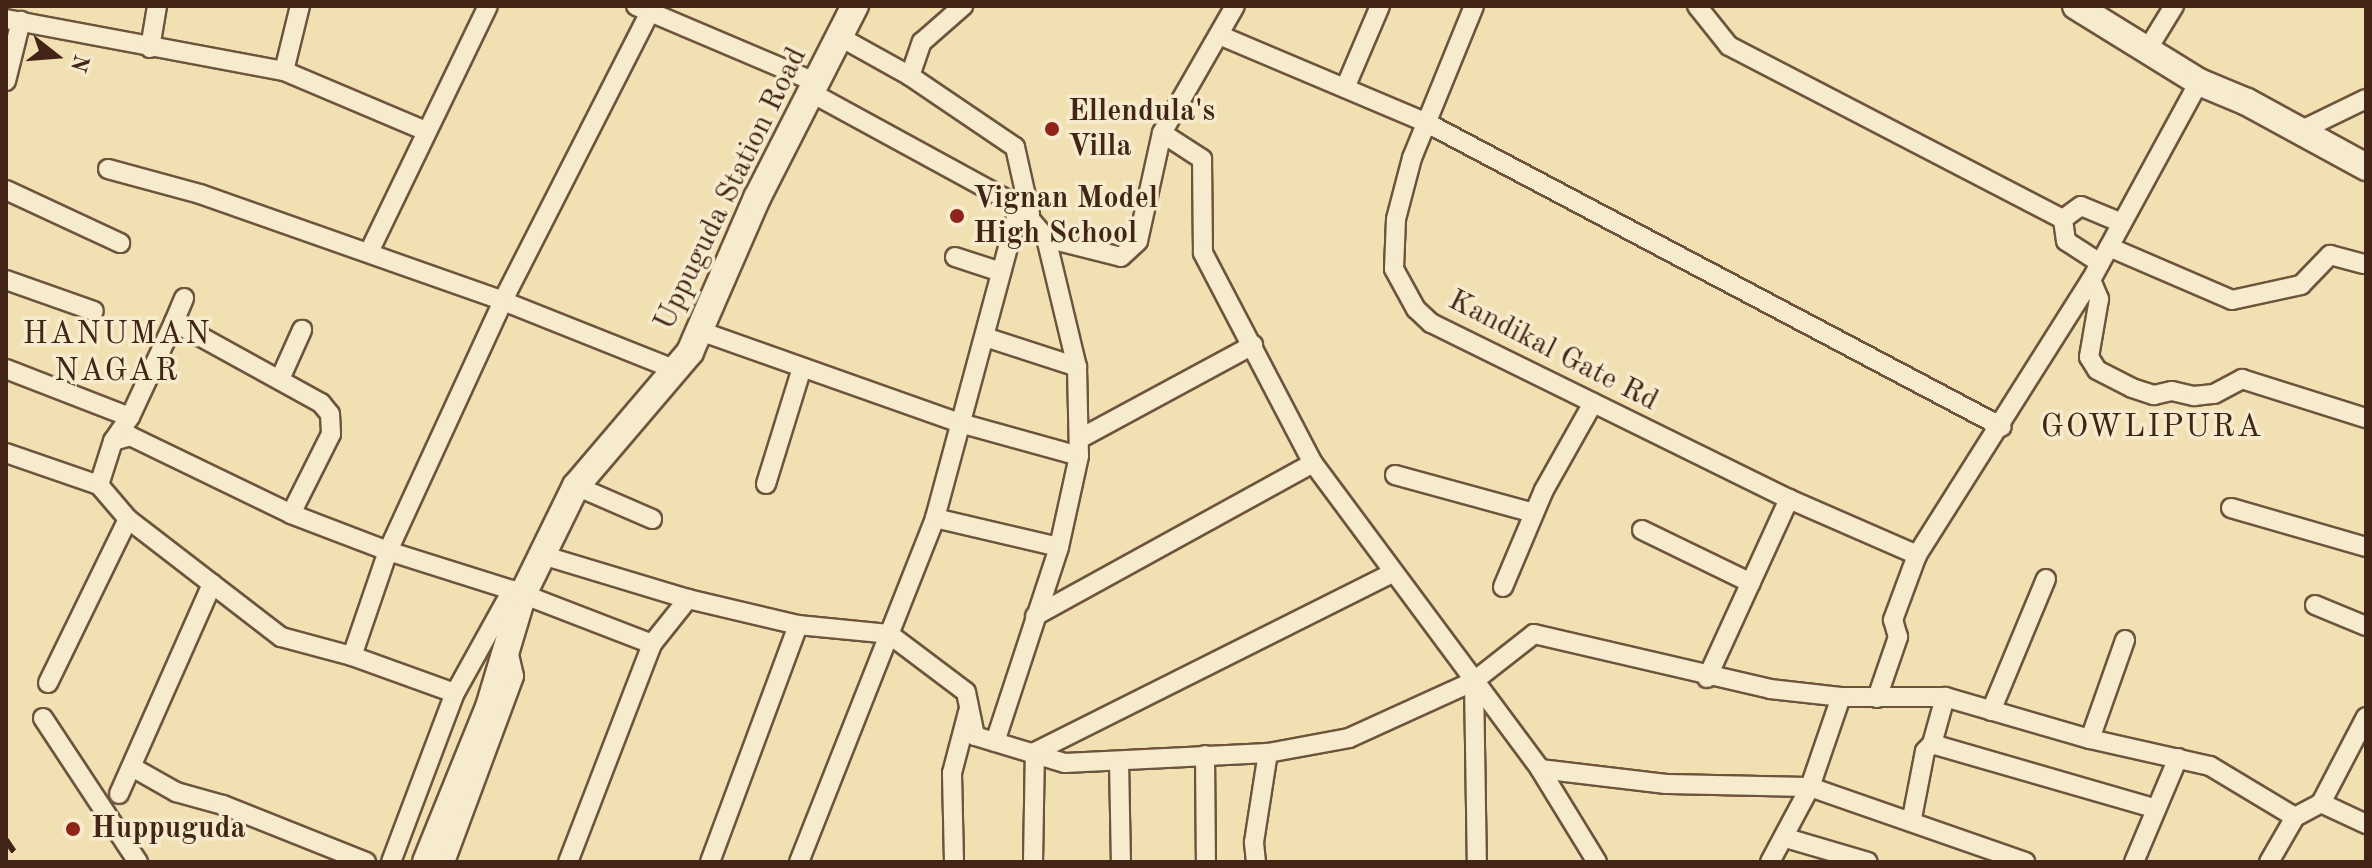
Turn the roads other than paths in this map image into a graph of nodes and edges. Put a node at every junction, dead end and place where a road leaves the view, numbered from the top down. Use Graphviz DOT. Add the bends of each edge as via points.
graph roads {
  1 [pos="157,6"];
  2 [pos="300,6"];
  3 [pos="488,6"];
  4 [pos="855,6"];
  5 [pos="963,6"];
  6 [pos="1235,6"];
  7 [pos="1380,6"];
  8 [pos="1474,6"];
  9 [pos="1697,6"];
  10 [pos="2076,6"];
  11 [pos="2174,6"];
  12 [pos="646,8"];
  13 [pos="12,16"];
  14 [pos="1219,35"];
  15 [pos="840,37"];
  16 [pos="150,48"];
  17 [pos="2147,50"];
  18 [pos="284,71"];
  19 [pos="910,76"];
  20 [pos="6,81"];
  21 [pos="2199,82"];
  22 [pos="814,88"];
  23 [pos="1345,88"];
  24 [pos="2366,99"];
  25 [pos="1427,123"];
  26 [pos="426,131"];
  27 [pos="2300,131"];
  28 [pos="1162,133"];
  29 [pos="2366,167"];
  30 [pos="108,169"];
  31 [pos="6,190"];
  32 [pos="1024,210"];
  33 [pos="2063,219"];
  34 [pos="2122,223"];
  35 [pos="1046,238"];
  36 [pos="120,243"];
  37 [pos="369,252"];
  38 [pos="955,257"];
  39 [pos="2100,263"];
  40 [pos="2364,264"];
  41 [pos="1001,272"];
  42 [pos="6,280"];
  43 [pos="184,298"];
  44 [pos="503,301"];
  45 [pos="94,311"];
  46 [pos="174,322"];
  47 [pos="302,330"];
  48 [pos="700,331"];
  49 [pos="988,338"];
  50 [pos="1253,345"];
  51 [pos="1077,367"];
  52 [pos="802,368"];
  53 [pos="6,369"];
  54 [pos="674,369"];
  55 [pos="280,379"];
  56 [pos="1593,403"];
  57 [pos="130,417"];
  58 [pos="2366,418"];
  59 [pos="960,423"];
  60 [pos="2002,427"];
  61 [pos="113,441"];
  62 [pos="1079,448"];
  63 [pos="6,453"];
  64 [pos="1313,463"];
  65 [pos="1395,475"];
  66 [pos="766,484"];
  67 [pos="99,485"];
  68 [pos="576,486"];
  69 [pos="1789,499"];
  70 [pos="2231,508"];
  71 [pos="1534,513"];
  72 [pos="291,514"];
  73 [pos="935,518"];
  74 [pos="128,519"];
  75 [pos="652,519"];
  76 [pos="1642,530"];
  77 [pos="1059,547"];
  78 [pos="2366,547"];
  79 [pos="388,551"];
  80 [pos="542,555"];
  81 [pos="1917,555"];
  82 [pos="1392,573"];
  83 [pos="2046,579"];
  84 [pos="1751,583"];
  85 [pos="212,584"];
  86 [pos="1503,587"];
  87 [pos="517,592"];
  88 [pos="688,599"];
  89 [pos="2315,605"];
  90 [pos="1035,616"];
  91 [pos="798,625"];
  92 [pos="2366,626"];
  93 [pos="889,634"];
  94 [pos="2125,640"];
  95 [pos="652,644"];
  96 [pos="507,646"];
  97 [pos="352,656"];
  98 [pos="1707,678"];
  99 [pos="1474,681"];
  100 [pos="48,683"];
  101 [pos="455,693"];
  102 [pos="1841,697"];
  103 [pos="1945,697"];
  104 [pos="1877,698"];
  105 [pos="970,705"];
  106 [pos="1991,711"];
  107 [pos="2366,717"];
  108 [pos="43,718"];
  109 [pos="2090,739"];
  110 [pos="995,742"];
  111 [pos="1932,744"];
  112 [pos="1035,752"];
  113 [pos="1268,753"];
  114 [pos="1205,755"];
  115 [pos="2178,758"];
  116 [pos="1119,761"];
  117 [pos="132,767"];
  118 [pos="1540,769"];
  119 [pos="1810,787"];
  120 [pos="119,794"];
  121 [pos="2321,803"];
  122 [pos="2154,808"];
  123 [pos="2295,817"];
  124 [pos="1912,818"];
  125 [pos="2366,824"];
  126 [pos="1786,838"];
  127 [pos="138,862"];
  128 [pos="366,862"];
  129 [pos="391,862"];
  130 [pos="426,862"];
  131 [pos="445,862"];
  132 [pos="568,862"];
  133 [pos="710,862"];
  134 [pos="799,862"];
  135 [pos="954,862"];
  136 [pos="1033,862"];
  137 [pos="1121,862"];
  138 [pos="1206,862"];
  139 [pos="1256,862"];
  140 [pos="1477,862"];
  141 [pos="1597,862"];
  142 [pos="1770,862"];
  143 [pos="1868,862"];
  144 [pos="2025,862"];
  145 [pos="2134,862"];
  146 [pos="2269,862"];
  1 -- 16 [label="street"];
  2 -- 18 [label="street"];
  3 -- 26 [label="street"];
  4 -- 15 [label="street, Uppuguda Station Road"];
  5 -- 19 [label="street" via="922,42"];
  6 -- 14 [label="street"];
  7 -- 23 [label="street"];
  8 -- 25 [label="street, Kandikal Gate Rd"];
  9 -- 33 [label="street" via="1729,46"];
  10 -- 17 [label="street"];
  11 -- 17 [label="street"];
  12 -- 22 [label="street"];
  12 -- 44 [label="street"];
  13 -- 16 [label="street"];
  13 -- 20 [label="street"];
  14 -- 23 [label="street"];
  14 -- 28 [label="street"];
  15 -- 19 [label="street"];
  15 -- 22 [label="street, Uppuguda Station Road"];
  16 -- 18 [label="street"];
  17 -- 21 [label="street"];
  18 -- 26 [label="street"];
  19 -- 32 [label="street" via="1015,147"];
  21 -- 27 [label="street"];
  21 -- 34 [label="street"];
  22 -- 32 [label="street"];
  22 -- 48 [label="street, Uppuguda Station Road"];
  23 -- 25 [label="street"];
  24 -- 27 [label="street"];
  25 -- 56 [label="street, Kandikal Gate Rd" via="1396,219 1394,269 1402,291 1431,323"];
  25 -- 60 [label="street"];
  26 -- 37 [label="street"];
  27 -- 29 [label="street"];
  28 -- 35 [label="street" via="1138,241 1121,257"];
  28 -- 50 [label="street" via="1202,159 1203,253"];
  30 -- 37 [label="street" via="200,194"];
  31 -- 36 [label="street"];
  32 -- 35 [label="street"];
  32 -- 41 [label="street"];
  33 -- 34 [label="street" via="2081,206"];
  33 -- 39 [label="street" via="2066,241"];
  34 -- 39 [label="street"];
  35 -- 51 [label="street"];
  37 -- 44 [label="street"];
  38 -- 41 [label="street"];
  39 -- 40 [label="street" via="2232,300 2301,285 2330,255"];
  39 -- 58 [label="street" via="2089,357 2097,370 2154,395 2214,394 2242,379"];
  39 -- 60 [label="street"];
  41 -- 49 [label="street"];
  42 -- 45 [label="street"];
  43 -- 46 [label="street"];
  44 -- 54 [label="street"];
  44 -- 79 [label="street"];
  46 -- 55 [label="street"];
  46 -- 57 [label="street"];
  47 -- 55 [label="street"];
  48 -- 52 [label="street"];
  48 -- 54 [label="street, Uppuguda Station Road"];
  49 -- 51 [label="street"];
  49 -- 59 [label="street"];
  50 -- 62 [label="street"];
  50 -- 64 [label="street"];
  51 -- 62 [label="street"];
  52 -- 59 [label="street"];
  52 -- 66 [label="street"];
  53 -- 57 [label="street"];
  54 -- 68 [label="street, Uppuguda Station Road"];
  55 -- 72 [label="street" via="330,414 331,434"];
  56 -- 69 [label="street, Kandikal Gate Rd"];
  56 -- 71 [label="street"];
  57 -- 61 [label="street"];
  59 -- 62 [label="street"];
  59 -- 73 [label="street"];
  60 -- 81 [label="street"];
  61 -- 67 [label="street"];
  61 -- 72 [label="street" via="130,436"];
  62 -- 77 [label="street"];
  63 -- 67 [label="street"];
  64 -- 82 [label="street"];
  64 -- 90 [label="street"];
  65 -- 71 [label="street"];
  67 -- 74 [label="street"];
  68 -- 75 [label="street"];
  68 -- 80 [label="street, Uppuguda Station Road"];
  69 -- 81 [label="street, Kandikal Gate Rd"];
  69 -- 84 [label="street"];
  70 -- 78 [label="street"];
  71 -- 86 [label="street"];
  72 -- 79 [label="street"];
  73 -- 77 [label="street"];
  73 -- 93 [label="street"];
  74 -- 85 [label="street"];
  74 -- 100 [label="street"];
  76 -- 84 [label="street"];
  77 -- 90 [label="street"];
  79 -- 87 [label="street"];
  79 -- 97 [label="street"];
  80 -- 87 [label="street, Uppuguda Station Road"];
  80 -- 88 [label="street"];
  81 -- 104 [label="street" via="1893,620 1898,637"];
  82 -- 99 [label="street"];
  82 -- 112 [label="street"];
  83 -- 106 [label="street"];
  84 -- 98 [label="street"];
  85 -- 97 [label="street" via="281,637"];
  85 -- 117 [label="street"];
  87 -- 95 [label="street"];
  87 -- 96 [label="street, Uppuguda Station Road"];
  87 -- 101 [label="street"];
  88 -- 91 [label="street"];
  88 -- 95 [label="street"];
  89 -- 92 [label="street"];
  90 -- 110 [label="street"];
  91 -- 93 [label="street"];
  91 -- 133 [label="street"];
  93 -- 105 [label="street" via="966,692"];
  93 -- 134 [label="street"];
  94 -- 109 [label="street"];
  95 -- 132 [label="street"];
  96 -- 130 [label="street, Uppuguda Station Road" via="489,707"];
  96 -- 131 [label="street" via="514,676"];
  97 -- 101 [label="street"];
  98 -- 99 [label="street" via="1534,634"];
  98 -- 102 [label="street"];
  99 -- 113 [label="street" via="1349,738"];
  99 -- 118 [label="street"];
  99 -- 140 [label="street"];
  101 -- 129 [label="street"];
  102 -- 104 [label="street"];
  102 -- 119 [label="street"];
  103 -- 104 [label="street"];
  103 -- 106 [label="street"];
  103 -- 111 [label="street"];
  105 -- 110 [label="street" via="975,736"];
  105 -- 135 [label="street" via="952,773"];
  106 -- 109 [label="street"];
  107 -- 121 [label="street"];
  108 -- 127 [label="street"];
  109 -- 115 [label="street"];
  110 -- 112 [label="street"];
  111 -- 122 [label="street"];
  111 -- 124 [label="street" via="1925,751"];
  112 -- 116 [label="street" via="1065,763"];
  112 -- 136 [label="street"];
  113 -- 114 [label="street"];
  113 -- 139 [label="street" via="1254,842"];
  114 -- 116 [label="street"];
  114 -- 138 [label="street"];
  115 -- 122 [label="street"];
  115 -- 123 [label="street" via="2210,766"];
  116 -- 137 [label="street"];
  117 -- 120 [label="street"];
  117 -- 128 [label="street" via="176,792 223,805"];
  118 -- 119 [label="street" via="1666,784"];
  118 -- 141 [label="street"];
  119 -- 124 [label="street"];
  119 -- 126 [label="street"];
  121 -- 123 [label="street"];
  121 -- 125 [label="street"];
  122 -- 145 [label="street"];
  123 -- 146 [label="street"];
  124 -- 144 [label="street"];
  126 -- 142 [label="street"];
  126 -- 143 [label="street"];
}
